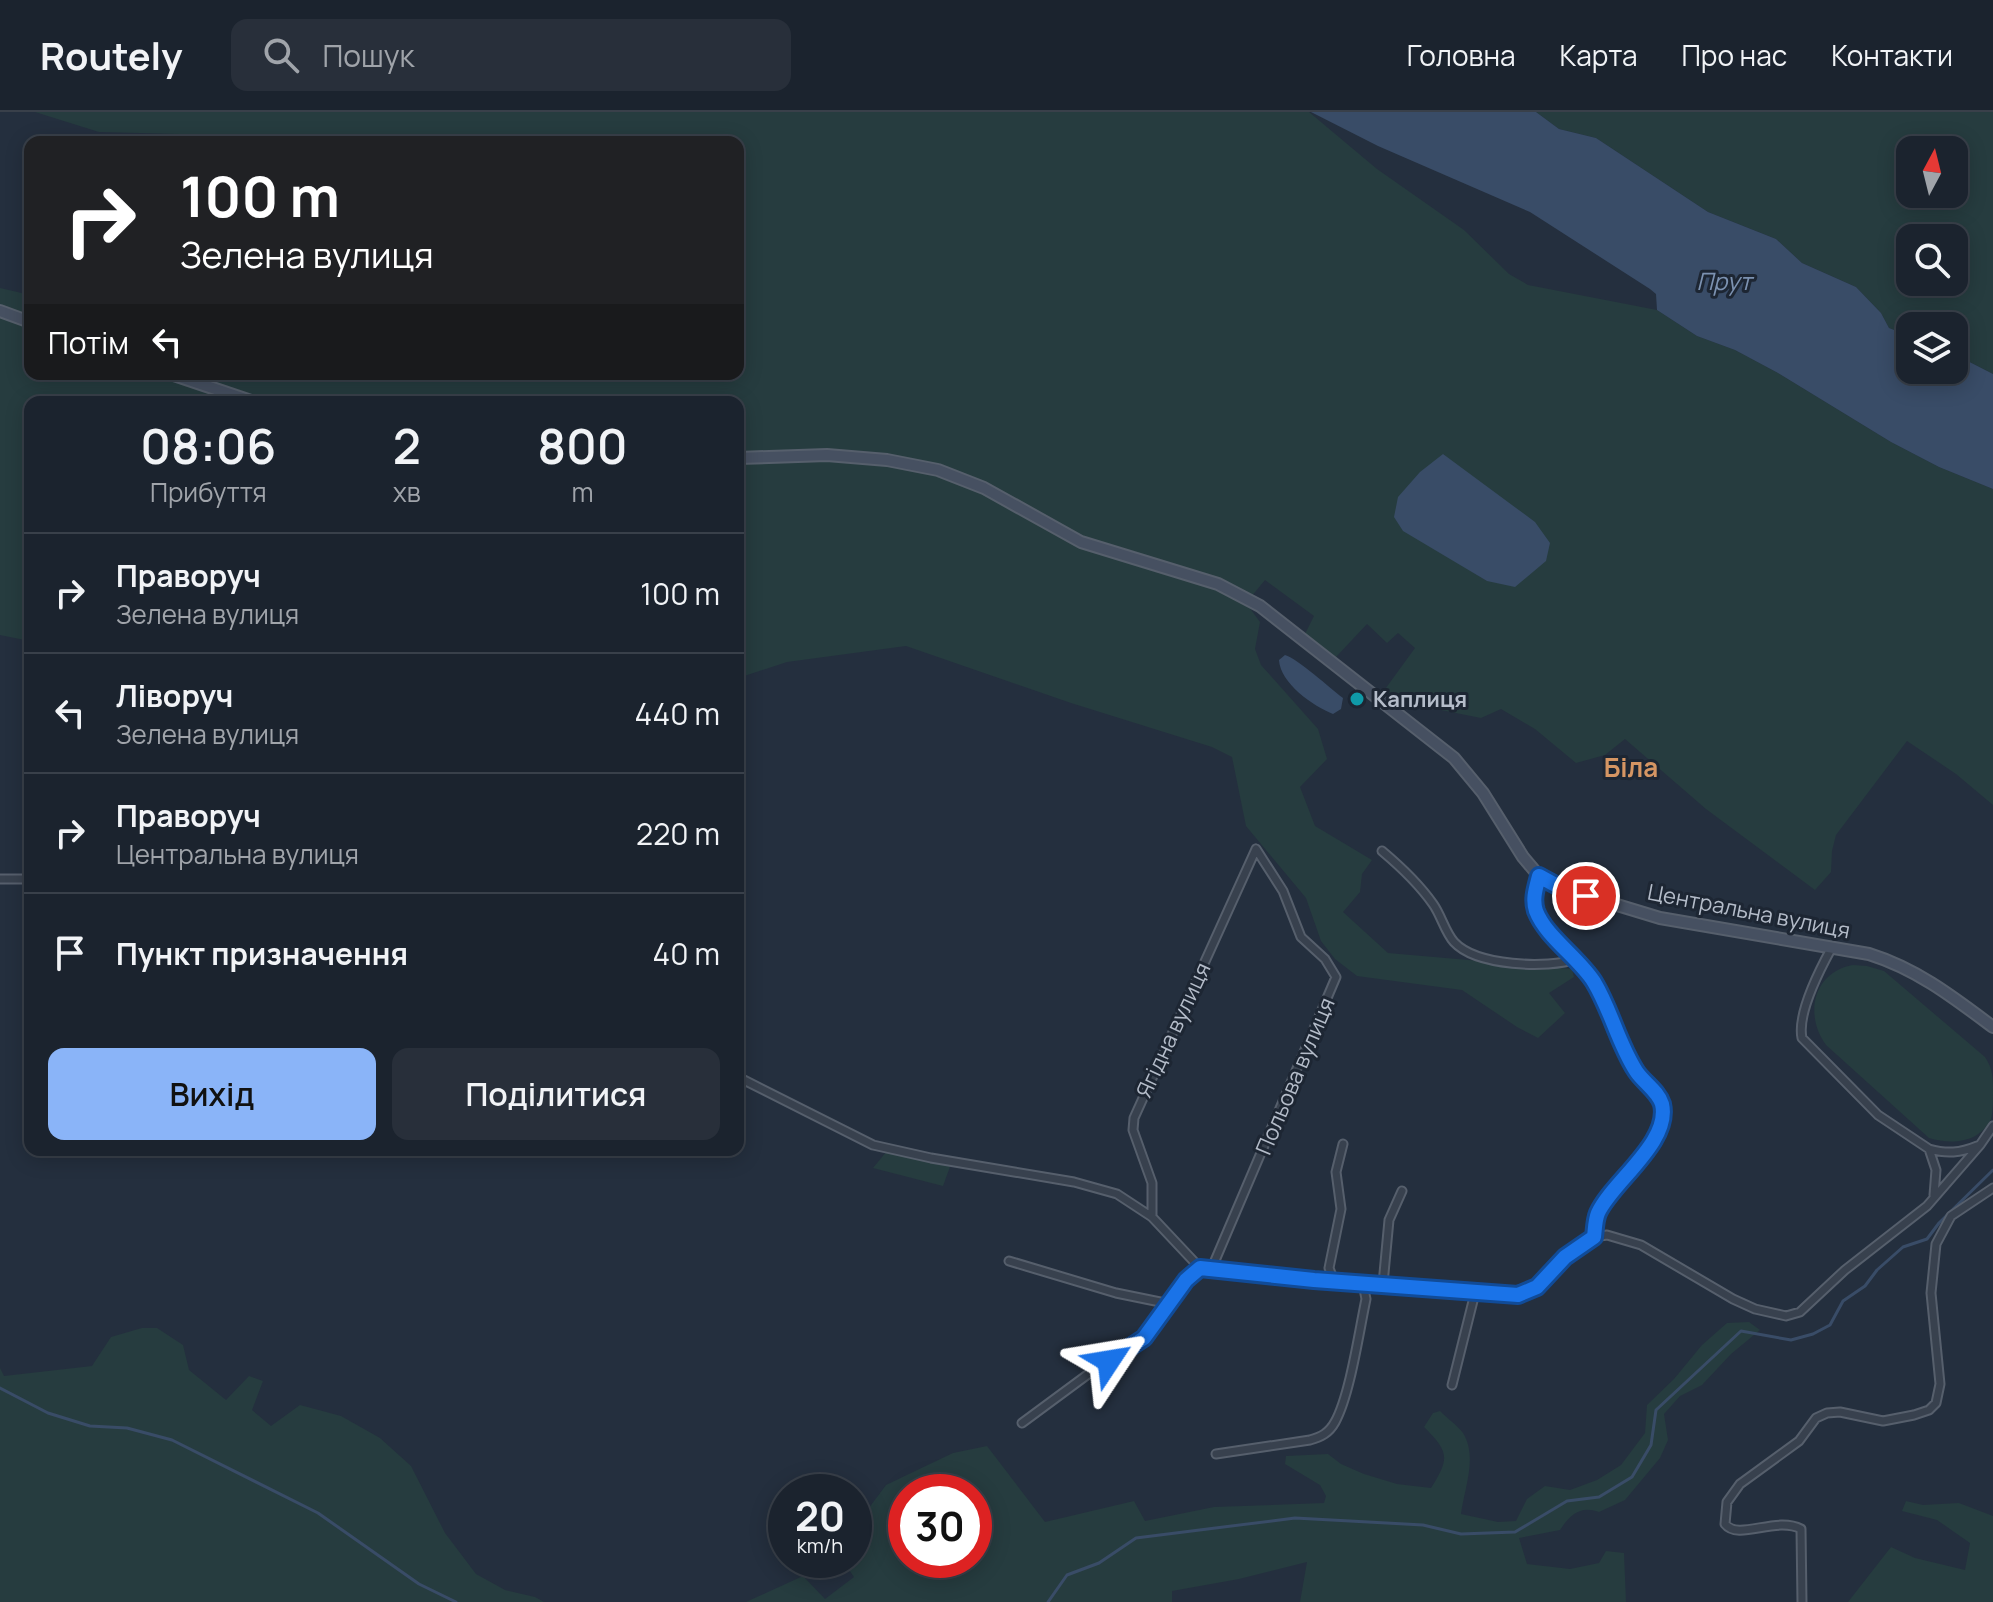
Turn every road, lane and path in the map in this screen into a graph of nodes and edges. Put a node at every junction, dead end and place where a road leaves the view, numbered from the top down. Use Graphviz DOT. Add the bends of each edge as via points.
graph roads {
  1 [pos="0,311"];
  2 [pos="24,320"];
  3 [pos="189,380"];
  4 [pos="236,396"];
  5 [pos="744,458"];
  6 [pos="1256,849"];
  7 [pos="1382,851"];
  8 [pos="1539,876"];
  9 [pos="0,879"];
  10 [pos="24,879"];
  11 [pos="1831,949"];
  12 [pos="1577,959"];
  13 [pos="1993,1027"];
  14 [pos="744,1080"];
  15 [pos="1993,1126"];
  16 [pos="1343,1144"];
  17 [pos="1980,1145"];
  18 [pos="1929,1149"];
  19 [pos="1402,1191"];
  20 [pos="1992,1191"];
  21 [pos="1934,1195"];
  22 [pos="1152,1217"];
  23 [pos="1594,1237"];
  24 [pos="1009,1261"];
  25 [pos="1200,1268"];
  26 [pos="1211,1270"];
  27 [pos="1339,1282"];
  28 [pos="1363,1284"];
  29 [pos="1383,1284"];
  30 [pos="1475,1293"];
  31 [pos="1170,1304"];
  32 [pos="1452,1385"];
  33 [pos="1022,1423"];
  34 [pos="1216,1454"];
  35 [pos="1802,1602"];
  1 -- 2 [label="main road"];
  3 -- 4 [label="main road"];
  5 -- 8 [label="main road, Центральна вулиця" via="827,455 938,470 984,488 1081,542 1218,584 1260,606 1454,758"];
  6 -- 22 [label="street, Ягідна вулиця" via="1134,1118 1133,1130 1152,1183"];
  6 -- 26 [label="street, Польова вулиця" via="1283,891 1301,937 1336,977"];
  7 -- 12 [label="street" via="1432,903 1454,942 1477,957 1550,964"];
  8 -- 11 [label="main road, Центральна вулиця" via="1561,888 1660,918"];
  8 -- 12 [label="street" via="1537,913"];
  9 -- 10 [label="street"];
  11 -- 13 [label="main road, Центральна вулиця" via="1898,963"];
  11 -- 18 [label="street" via="1799,1026 1802,1038 1878,1115"];
  12 -- 23 [label="street" via="1606,1004 1636,1072 1661,1101 1662,1110 1651,1144 1597,1215"];
  14 -- 22 [label="street" via="873,1145 1074,1182 1117,1194"];
  15 -- 17 [label="street"];
  16 -- 27 [label="street" via="1336,1172 1341,1209 1329,1268"];
  17 -- 18 [label="street" via="1963,1152"];
  17 -- 21 [label="street"];
  18 -- 21 [label="street" via="1936,1170"];
  19 -- 29 [label="street" via="1389,1220"];
  20 -- 35 [label="street" via="1951,1216 1936,1244 1931,1293 1940,1384 1936,1403 1929,1410 1883,1421 1840,1412 1816,1418 1799,1441 1740,1484 1727,1502 1725,1524 1730,1530 1785,1524 1801,1529"];
  21 -- 23 [label="street" via="1800,1312 1786,1316 1733,1299 1641,1245"];
  22 -- 25 [label="street"];
  23 -- 30 [label="street" via="1526,1293"];
  24 -- 31 [label="street"];
  25 -- 26 [label="street"];
  25 -- 31 [label="street"];
  26 -- 27 [label="street"];
  27 -- 28 [label="street"];
  28 -- 29 [label="street"];
  28 -- 34 [label="street" via="1366,1299 1343,1401 1329,1429 1310,1440"];
  29 -- 30 [label="street"];
  30 -- 32 [label="street"];
  31 -- 33 [label="street" via="1144,1338"];
}
